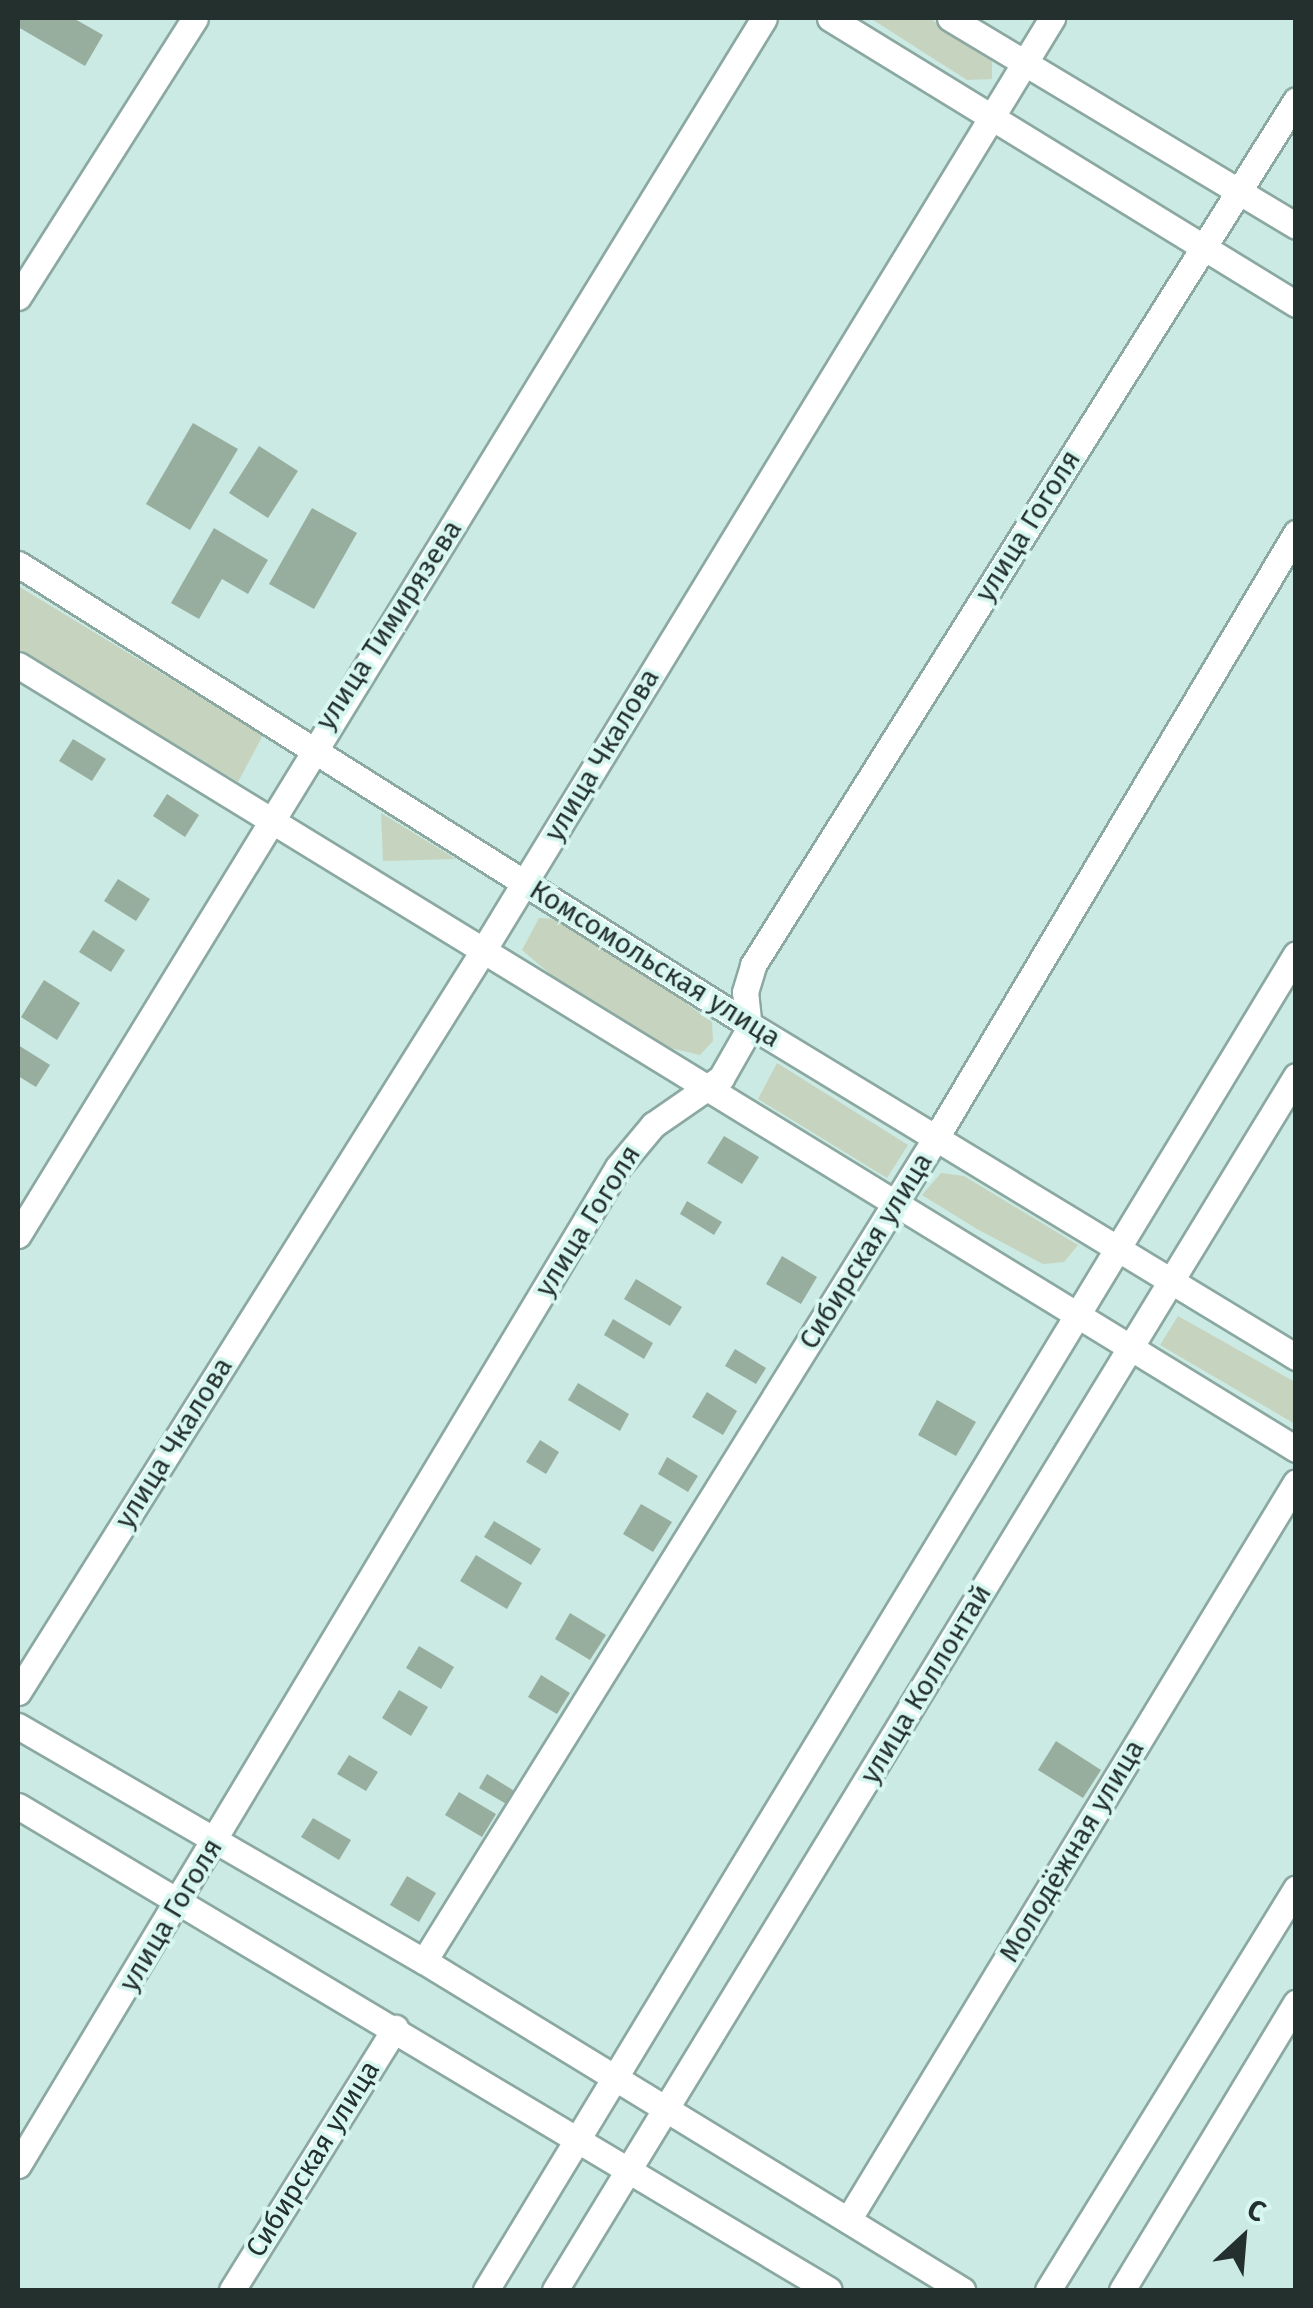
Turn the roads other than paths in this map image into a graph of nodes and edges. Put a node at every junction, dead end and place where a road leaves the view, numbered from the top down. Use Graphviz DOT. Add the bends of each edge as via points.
graph roads {
  1 [pos="195,18"];
  2 [pos="764,18"];
  3 [pos="830,18"];
  4 [pos="950,18"];
  5 [pos="1052,18"];
  6 [pos="1024,62"];
  7 [pos="1296,100"];
  8 [pos="989,117"];
  9 [pos="1240,190"];
  10 [pos="1296,226"];
  11 [pos="1204,246"];
  12 [pos="18,297"];
  13 [pos="1296,304"];
  14 [pos="1296,533"];
  15 [pos="18,564"];
  16 [pos="18,664"];
  17 [pos="312,747"];
  18 [pos="269,818"];
  19 [pos="524,882"];
  20 [pos="484,949"];
  21 [pos="1296,954"];
  22 [pos="750,1025"];
  23 [pos="1296,1076"];
  24 [pos="709,1091"];
  25 [pos="937,1136"];
  26 [pos="894,1206"];
  27 [pos="18,1235"];
  28 [pos="1118,1250"];
  29 [pos="1170,1280"];
  30 [pos="1078,1314"];
  31 [pos="1130,1345"];
  32 [pos="1296,1357"];
  33 [pos="1296,1449"];
  34 [pos="1296,1482"];
  35 [pos="18,1692"];
  36 [pos="18,1726"];
  37 [pos="18,1806"];
  38 [pos="216,1842"];
  39 [pos="1296,1888"];
  40 [pos="177,1906"];
  41 [pos="424,1960"];
  42 [pos="1296,2003"];
  43 [pos="395,2028"];
  44 [pos="616,2075"];
  45 [pos="669,2107"];
  46 [pos="578,2139"];
  47 [pos="18,2165"];
  48 [pos="630,2170"];
  49 [pos="848,2220"];
  50 [pos="819,2288"];
  51 [pos="232,2290"];
  52 [pos="486,2290"];
  53 [pos="555,2290"];
  54 [pos="962,2290"];
  55 [pos="1048,2290"];
  56 [pos="1122,2290"];
  1 -- 12 [label="street"];
  2 -- 17 [label="street, улица Тимирязева"];
  3 -- 8 [label="street"];
  4 -- 6 [label="street"];
  5 -- 6 [label="street, улица Чкалова"];
  6 -- 8 [label="street, улица Чкалова"];
  6 -- 9 [label="street"];
  7 -- 9 [label="street, улица Гоголя"];
  8 -- 11 [label="street"];
  8 -- 19 [label="street, улица Чкалова"];
  9 -- 10 [label="street"];
  9 -- 11 [label="street, улица Гоголя"];
  11 -- 13 [label="street"];
  11 -- 22 [label="street, улица Гоголя" via="753,964 745,992"];
  14 -- 25 [label="street, Сибирская улица"];
  15 -- 17 [label="street, Комсомольская улица"];
  16 -- 18 [label="street"];
  17 -- 18 [label="street, улица Тимирязева"];
  17 -- 19 [label="street, Комсомольская улица"];
  18 -- 20 [label="street"];
  18 -- 27 [label="street, улица Тимирязева"];
  19 -- 20 [label="street, улица Чкалова"];
  19 -- 22 [label="street, Комсомольская улица"];
  20 -- 24 [label="street"];
  20 -- 35 [label="street, улица Чкалова"];
  21 -- 28 [label="street"];
  22 -- 24 [label="street, улица Гоголя"];
  22 -- 25 [label="street, Комсомольская улица"];
  23 -- 29 [label="street, улица Коллонтай"];
  24 -- 26 [label="street"];
  24 -- 38 [label="street, улица Гоголя" via="654,1126 618,1167"];
  25 -- 26 [label="street, Сибирская улица"];
  25 -- 28 [label="street, Комсомольская улица"];
  26 -- 30 [label="street"];
  26 -- 41 [label="street, Сибирская улица"];
  28 -- 29 [label="street, Комсомольская улица"];
  28 -- 30 [label="street"];
  29 -- 31 [label="street, улица Коллонтай"];
  29 -- 32 [label="street, Комсомольская улица"];
  30 -- 31 [label="street"];
  30 -- 44 [label="street"];
  31 -- 33 [label="street"];
  31 -- 45 [label="street, улица Коллонтай"];
  34 -- 49 [label="street, Молодёжная улица"];
  36 -- 38 [label="street"];
  37 -- 40 [label="street"];
  38 -- 40 [label="street, улица Гоголя"];
  38 -- 41 [label="street"];
  39 -- 55 [label="street"];
  40 -- 43 [label="street"];
  40 -- 47 [label="street, улица Гоголя"];
  41 -- 44 [label="street"];
  42 -- 56 [label="street"];
  43 -- 46 [label="street"];
  43 -- 51 [label="street, Сибирская улица"];
  44 -- 45 [label="street"];
  44 -- 46 [label="street"];
  45 -- 48 [label="street, улица Коллонтай"];
  45 -- 49 [label="street"];
  46 -- 48 [label="street"];
  46 -- 52 [label="street"];
  48 -- 50 [label="street"];
  48 -- 53 [label="street, улица Коллонтай"];
  49 -- 54 [label="street"];
}
